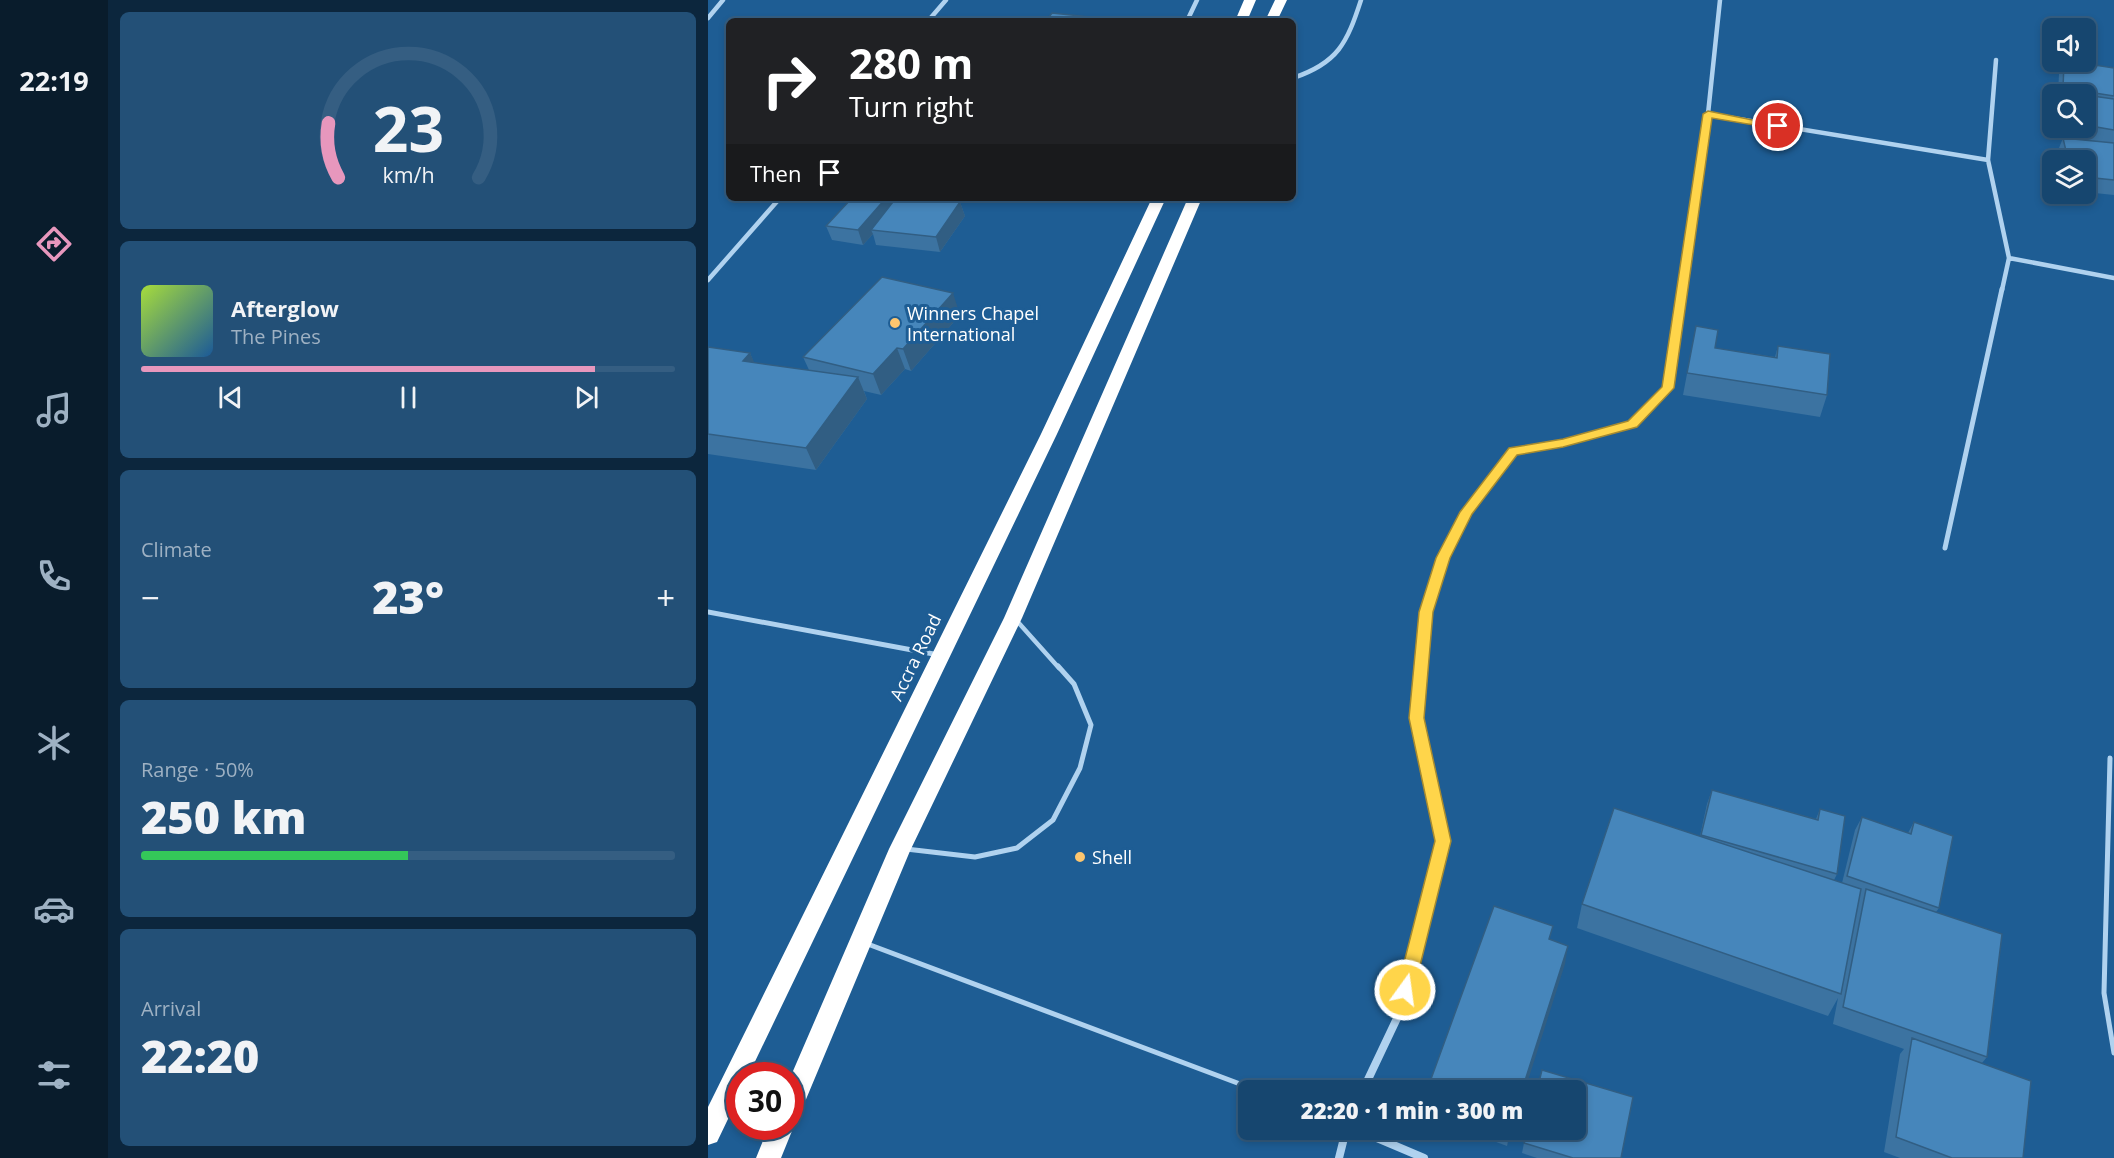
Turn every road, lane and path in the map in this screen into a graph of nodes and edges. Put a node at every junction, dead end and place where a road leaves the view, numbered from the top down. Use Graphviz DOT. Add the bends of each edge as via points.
graph roads {
  1 [pos="723,0"];
  2 [pos="946,0"];
  3 [pos="1197,0"];
  4 [pos="1250,0"];
  5 [pos="1281,0"];
  6 [pos="1361,0"];
  7 [pos="1720,0"];
  8 [pos="708,18"];
  9 [pos="931,18"];
  10 [pos="1188,18"];
  11 [pos="1242,18"];
  12 [pos="1272,18"];
  13 [pos="1996,60"];
  14 [pos="1296,77"];
  15 [pos="1708,114"];
  16 [pos="1988,160"];
  17 [pos="777,201"];
  18 [pos="1158,201"];
  19 [pos="1194,201"];
  20 [pos="2009,258"];
  21 [pos="2114,278"];
  22 [pos="708,280"];
  23 [pos="1945,548"];
  24 [pos="708,612"];
  25 [pos="1013,618"];
  26 [pos="942,655"];
  27 [pos="2110,758"];
  28 [pos="900,849"];
  29 [pos="863,942"];
  30 [pos="2114,1053"];
  31 [pos="804,1075"];
  32 [pos="1368,1080"];
  33 [pos="1238,1083"];
  34 [pos="708,1133"];
  35 [pos="776,1140"];
  36 [pos="1344,1140"];
  37 [pos="1382,1140"];
  38 [pos="768,1158"];
  39 [pos="1339,1158"];
  40 [pos="1424,1158"];
  1 -- 8 [label="street"];
  2 -- 9 [label="street"];
  3 -- 10 [label="street"];
  4 -- 11 [label="highway"];
  5 -- 12 [label="highway"];
  6 -- 14 [label="street" via="1348,41 1337,56 1313,72"];
  7 -- 15 [label="street"];
  13 -- 16 [label="street"];
  15 -- 16 [label="street"];
  15 -- 32 [label="street" via="1668,388 1633,424 1563,443 1513,451 1467,512 1443,558 1426,612 1416,718 1443,841 1400,1012"];
  16 -- 20 [label="street"];
  17 -- 22 [label="street"];
  18 -- 26 [label="highway, Accra Road"];
  19 -- 25 [label="highway"];
  20 -- 21 [label="street"];
  20 -- 23 [label="street"];
  24 -- 26 [label="street"];
  25 -- 28 [label="highway"];
  25 -- 28 [label="lane" via="1074,684 1091,725 1080,768 1053,820 1017,848 975,858"];
  26 -- 34 [label="highway, Accra Road"];
  27 -- 30 [label="lane" via="2104,993"];
  28 -- 29 [label="highway"];
  29 -- 31 [label="highway"];
  29 -- 33 [label="lane"];
  35 -- 38 [label="highway"];
  36 -- 39 [label="street"];
  37 -- 40 [label="street"];
}
